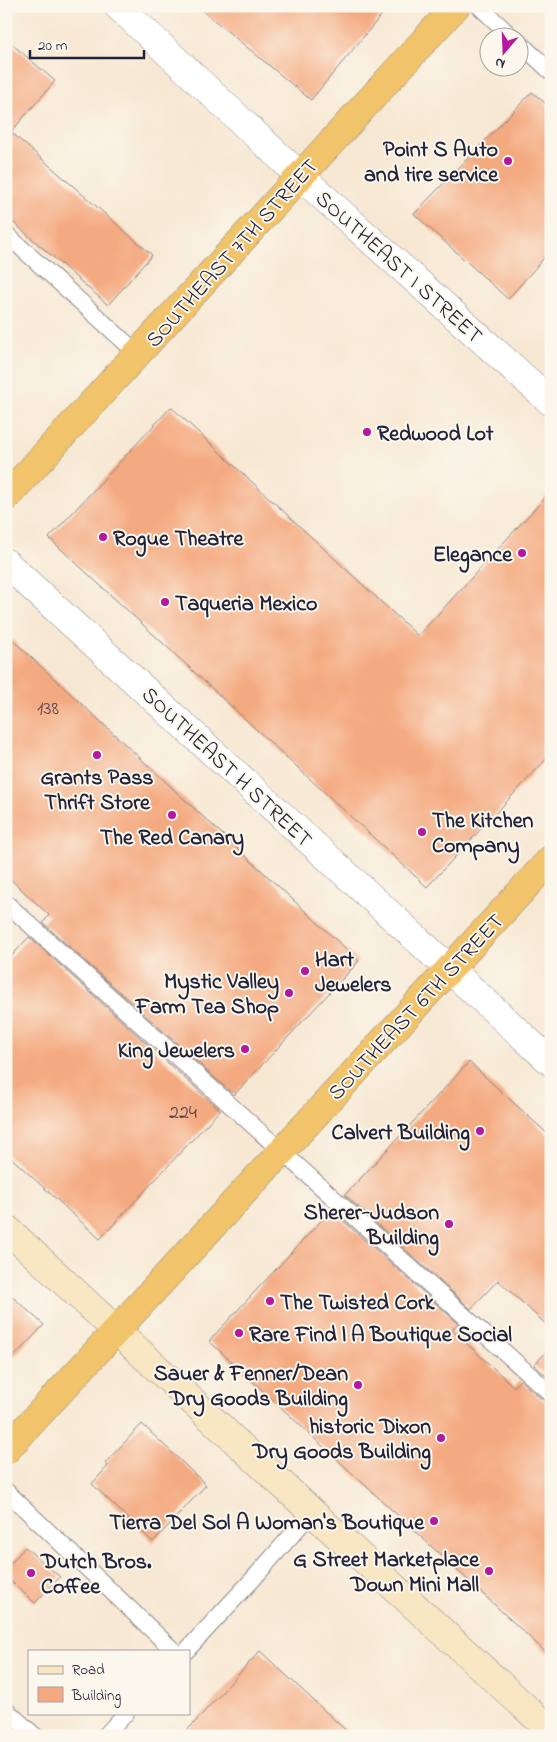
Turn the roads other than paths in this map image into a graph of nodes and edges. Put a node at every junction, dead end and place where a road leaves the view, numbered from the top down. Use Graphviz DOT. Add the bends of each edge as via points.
graph roads {
  1 [pos="118,6"];
  2 [pos="456,6"];
  3 [pos="479,6"];
  4 [pos="502,28"];
  5 [pos="530,52"];
  6 [pos="551,72"];
  7 [pos="300,176"];
  8 [pos="6,234"];
  9 [pos="138,354"];
  10 [pos="551,402"];
  11 [pos="6,497"];
  12 [pos="6,563"];
  13 [pos="551,859"];
  14 [pos="6,903"];
  15 [pos="449,970"];
  16 [pos="551,1062"];
  17 [pos="281,1152"];
  18 [pos="6,1228"];
  19 [pos="116,1330"];
  20 [pos="551,1394"];
  21 [pos="6,1450"];
  22 [pos="6,1491"];
  23 [pos="312,1512"];
  24 [pos="173,1650"];
  25 [pos="187,1650"];
  26 [pos="6,1710"];
  27 [pos="125,1714"];
  28 [pos="551,1731"];
  29 [pos="35,1736"];
  30 [pos="105,1736"];
  1 -- 7 [label="street, SOUTHEAST I STREET"];
  2 -- 7 [label="highway, SOUTHEAST 7TH STREET"];
  3 -- 4 [label="lane"];
  5 -- 6 [label="lane"];
  7 -- 9 [label="highway, SOUTHEAST 7TH STREET"];
  7 -- 10 [label="street, SOUTHEAST I STREET"];
  8 -- 9 [label="lane"];
  9 -- 11 [label="highway, SOUTHEAST 7TH STREET"];
  12 -- 15 [label="street, SOUTHEAST H STREET"];
  13 -- 15 [label="highway, SOUTHEAST 6TH STREET"];
  14 -- 17 [label="lane"];
  15 -- 16 [label="street, SOUTHEAST H STREET"];
  15 -- 17 [label="highway, SOUTHEAST 6TH STREET"];
  17 -- 19 [label="highway, SOUTHEAST 6TH STREET"];
  17 -- 20 [label="lane"];
  18 -- 19 [label="street"];
  19 -- 21 [label="highway, SOUTHEAST 6TH STREET"];
  19 -- 23 [label="street"];
  22 -- 24 [label="lane"];
  23 -- 25 [label="lane"];
  23 -- 28 [label="street"];
  26 -- 29 [label="lane"];
  27 -- 30 [label="lane"];
}
